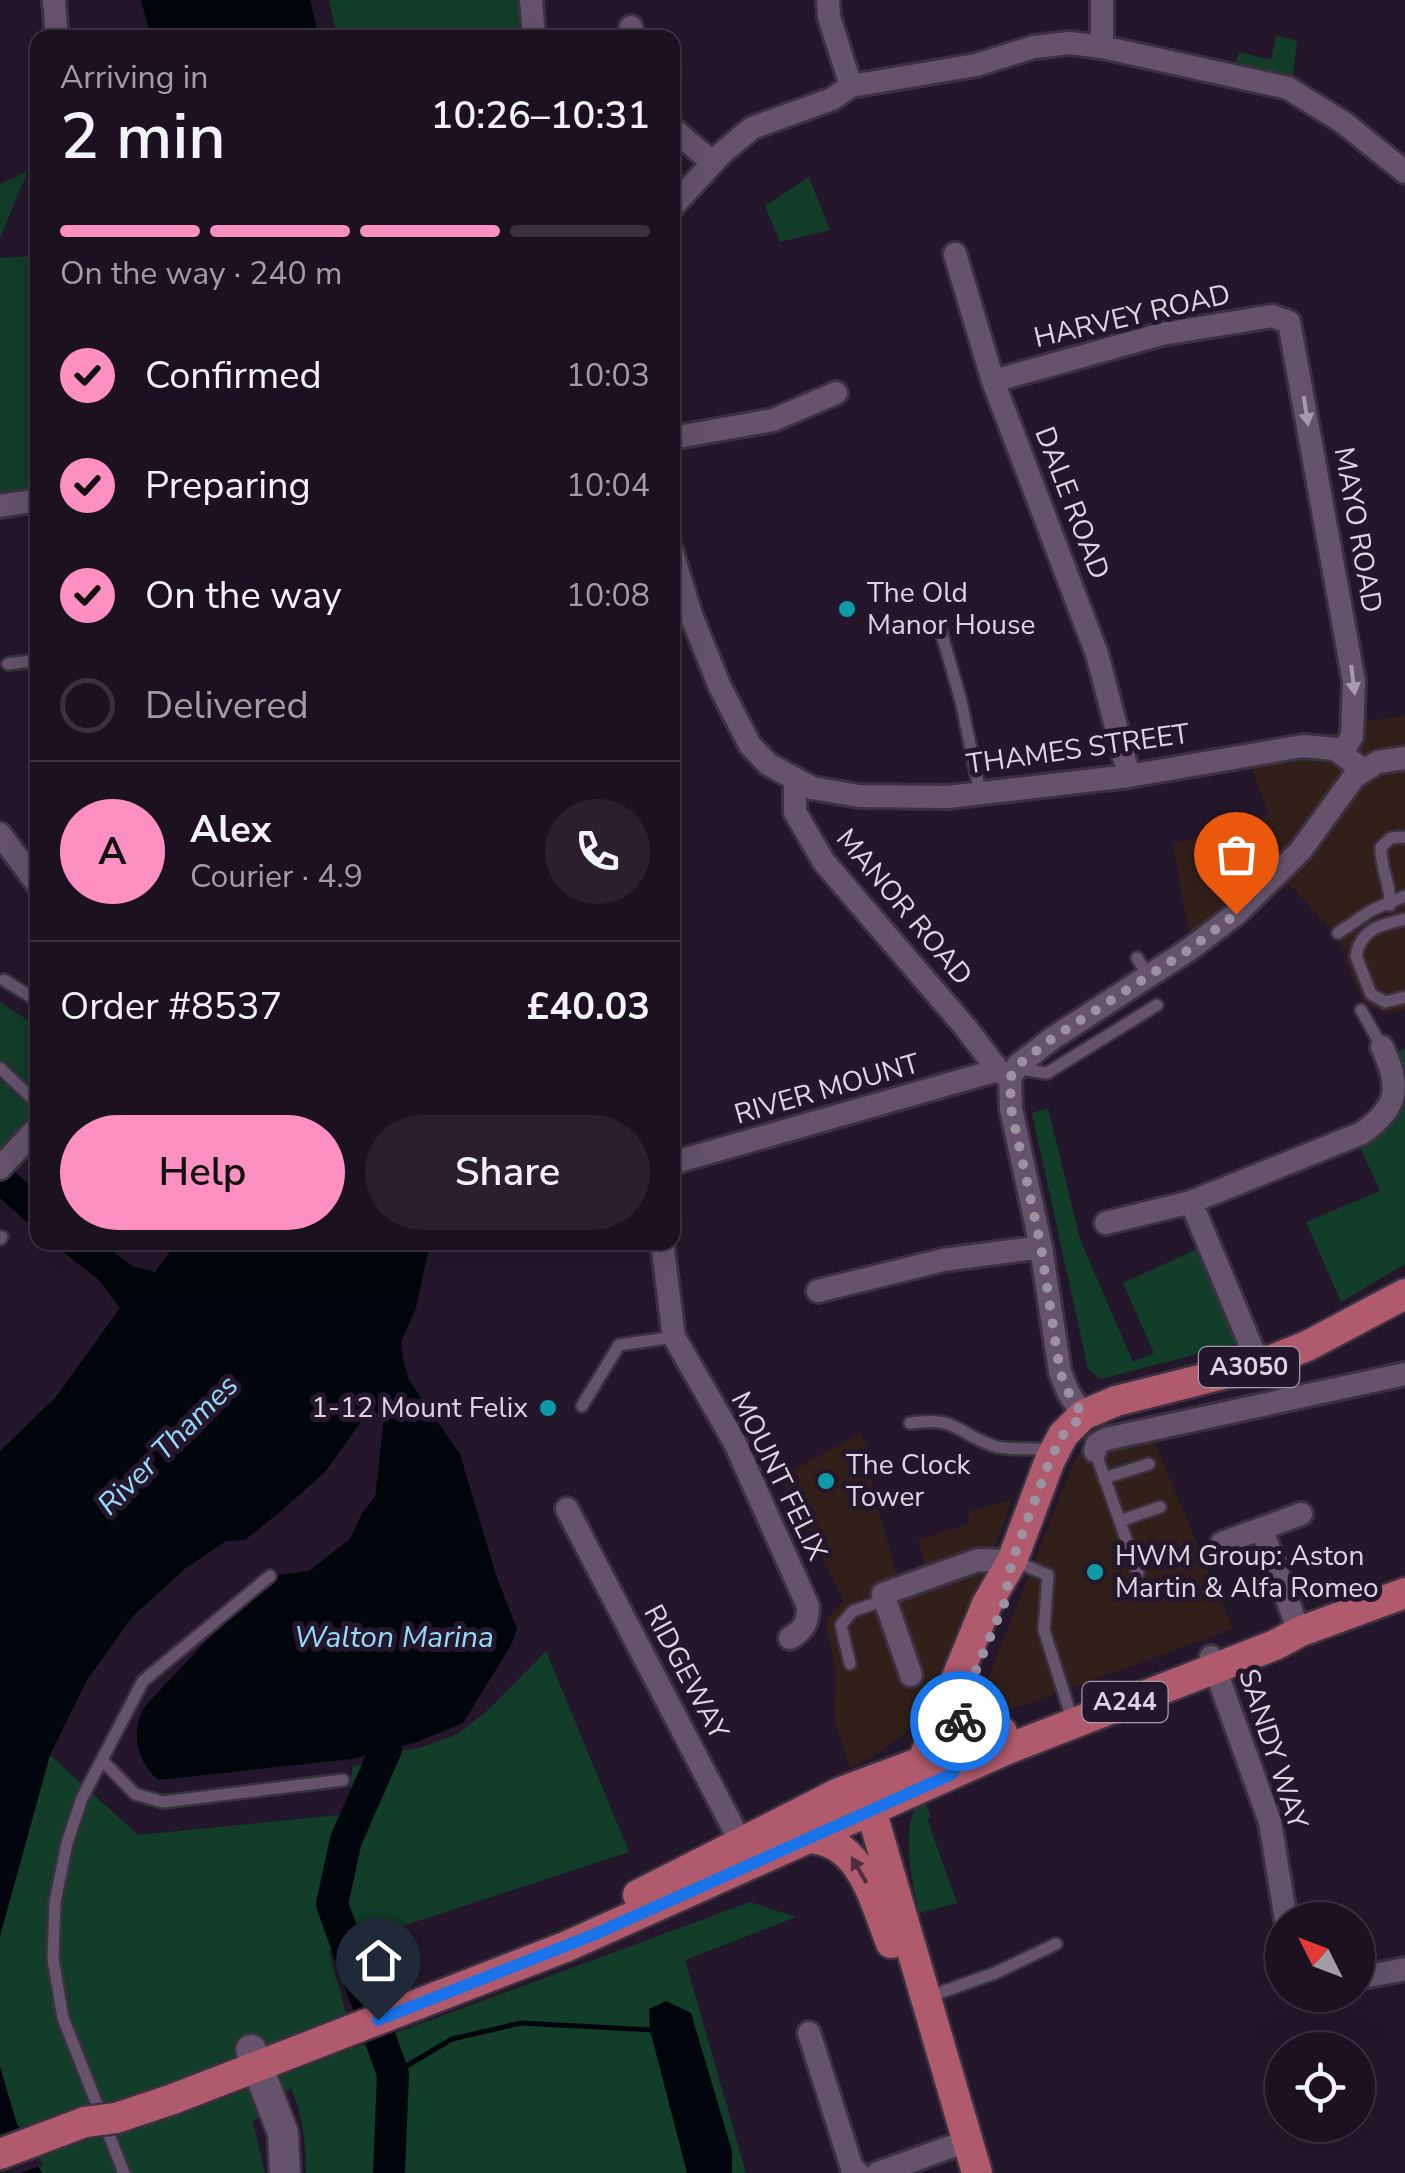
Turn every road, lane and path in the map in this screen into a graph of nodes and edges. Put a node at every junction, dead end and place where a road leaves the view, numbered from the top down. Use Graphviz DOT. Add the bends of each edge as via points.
graph roads {
  1 [pos="54,0"];
  2 [pos="530,0"];
  3 [pos="828,0"];
  4 [pos="1102,0"];
  5 [pos="56,30"];
  6 [pos="533,30"];
  7 [pos="1102,47"];
  8 [pos="851,86"];
  9 [pos="680,135"];
  10 [pos="713,163"];
  11 [pos="1405,172"];
  12 [pos="680,198"];
  13 [pos="955,254"];
  14 [pos="1284,318"];
  15 [pos="994,380"];
  16 [pos="836,393"];
  17 [pos="680,437"];
  18 [pos="30,501"];
  19 [pos="0,506"];
  20 [pos="682,617"];
  21 [pos="941,631"];
  22 [pos="30,661"];
  23 [pos="8,664"];
  24 [pos="1342,753"];
  25 [pos="1405,758"];
  26 [pos="1362,770"];
  27 [pos="1129,776"];
  28 [pos="795,780"];
  29 [pos="980,793"];
  30 [pos="0,834"];
  31 [pos="1405,837"];
  32 [pos="30,874"];
  33 [pos="1405,896"];
  34 [pos="1390,904"];
  35 [pos="1405,919"];
  36 [pos="1338,933"];
  37 [pos="4,980"];
  38 [pos="30,996"];
  39 [pos="1405,997"];
  40 [pos="1157,1006"];
  41 [pos="1362,1010"];
  42 [pos="1382,1047"];
  43 [pos="0,1068"];
  44 [pos="1009,1071"];
  45 [pos="30,1096"];
  46 [pos="30,1135"];
  47 [pos="680,1161"];
  48 [pos="0,1168"];
  49 [pos="1191,1202"];
  50 [pos="1106,1223"];
  51 [pos="1041,1247"];
  52 [pos="663,1250"];
  53 [pos="818,1291"];
  54 [pos="1405,1294"];
  55 [pos="674,1337"];
  56 [pos="1258,1364"];
  57 [pos="1405,1374"];
  58 [pos="1174,1386"];
  59 [pos="582,1406"];
  60 [pos="1083,1415"];
  61 [pos="910,1423"];
  62 [pos="1183,1423"];
  63 [pos="1054,1450"];
  64 [pos="1095,1451"];
  65 [pos="1149,1464"];
  66 [pos="1104,1478"];
  67 [pos="1160,1506"];
  68 [pos="568,1508"];
  69 [pos="1301,1514"];
  70 [pos="1120,1521"];
  71 [pos="1262,1530"];
  72 [pos="1222,1543"];
  73 [pos="1012,1561"];
  74 [pos="947,1572"];
  75 [pos="1138,1573"];
  76 [pos="270,1576"];
  77 [pos="879,1591"];
  78 [pos="1405,1593"];
  79 [pos="987,1604"];
  80 [pos="1299,1632"];
  81 [pos="790,1638"];
  82 [pos="1213,1663"];
  83 [pos="850,1664"];
  84 [pos="910,1674"];
  85 [pos="1071,1715"];
  86 [pos="102,1760"];
  87 [pos="946,1764"];
  88 [pos="344,1780"];
  89 [pos="876,1790"];
  90 [pos="808,1838"];
  91 [pos="746,1852"];
  92 [pos="1283,1902"];
  93 [pos="1056,1944"];
  94 [pos="1405,1969"];
  95 [pos="1375,1975"];
  96 [pos="928,2009"];
  97 [pos="809,2033"];
  98 [pos="255,2059"];
  99 [pos="967,2141"];
  100 [pos="0,2154"];
  101 [pos="124,2173"];
  102 [pos="285,2173"];
  103 [pos="858,2173"];
  104 [pos="878,2173"];
  105 [pos="977,2173"];
  1 -- 5 [label="street"];
  2 -- 6 [label="street"];
  3 -- 8 [label="street"];
  4 -- 7 [label="street"];
  7 -- 8 [label="street" via="1034,46 976,65"];
  7 -- 11 [label="street" via="1288,88"];
  8 -- 10 [label="street" via="752,128"];
  9 -- 10 [label="street"];
  10 -- 12 [label="street"];
  13 -- 15 [label="street, DALE ROAD"];
  14 -- 15 [label="street, HARVEY ROAD" via="1162,334"];
  14 -- 24 [label="street, MAYO ROAD, one-way" via="1292,327 1354,682 1352,736"];
  15 -- 27 [label="street, DALE ROAD" via="1097,654"];
  16 -- 17 [label="street" via="772,420"];
  18 -- 19 [label="street"];
  20 -- 28 [label="street" via="750,744"];
  21 -- 29 [label="lane"];
  22 -- 23 [label="lane"];
  24 -- 26 [label="street"];
  24 -- 27 [label="street, THAMES STREET" via="1290,747"];
  25 -- 26 [label="street"];
  26 -- 44 [label="street" via="1301,850 1221,926 1143,967"];
  27 -- 29 [label="street, THAMES STREET"];
  28 -- 29 [label="street, THAMES STREET" via="859,796"];
  28 -- 44 [label="street, MANOR ROAD" via="795,812 824,862"];
  30 -- 32 [label="street"];
  31 -- 34 [label="lane" via="1380,848"];
  33 -- 34 [label="lane"];
  34 -- 36 [label="lane"];
  35 -- 39 [label="lane" via="1376,926 1356,956 1371,994 1385,1002"];
  37 -- 38 [label="lane"];
  40 -- 44 [label="lane" via="1047,1072"];
  41 -- 42 [label="lane"];
  42 -- 49 [label="street" via="1395,1084 1380,1120 1362,1134 1294,1154"];
  43 -- 45 [label="lane"];
  44 -- 47 [label="street, RIVER MOUNT"];
  44 -- 51 [label="street"];
  46 -- 48 [label="street"];
  49 -- 50 [label="street"];
  49 -- 56 [label="street"];
  51 -- 53 [label="street" via="944,1260"];
  51 -- 60 [label="street" via="1060,1372"];
  52 -- 55 [label="street"];
  54 -- 56 [label="main road, A3050"];
  55 -- 59 [label="lane" via="619,1345"];
  55 -- 81 [label="street, MOUNT FELIX" via="734,1441 808,1606 808,1620"];
  56 -- 58 [label="main road, A3050"];
  57 -- 62 [label="street"];
  58 -- 60 [label="main road, A3050"];
  58 -- 62 [label="street"];
  60 -- 63 [label="main road, A3050"];
  61 -- 63 [label="lane" via="933,1420 994,1446"];
  62 -- 64 [label="street" via="1106,1439"];
  63 -- 73 [label="main road, A3050"];
  64 -- 66 [label="lane"];
  65 -- 66 [label="lane"];
  66 -- 70 [label="lane"];
  67 -- 70 [label="lane"];
  68 -- 91 [label="street, RIDGEWAY"];
  69 -- 71 [label="street"];
  70 -- 75 [label="lane"];
  71 -- 72 [label="street"];
  71 -- 80 [label="street"];
  73 -- 74 [label="street" via="978,1560"];
  73 -- 79 [label="main road, A3050"];
  73 -- 85 [label="lane" via="1048,1575 1044,1630"];
  73 -- 87 [label="main road, A3050" via="1004,1604 961,1706"];
  74 -- 77 [label="street"];
  74 -- 79 [label="street" via="974,1581"];
  76 -- 86 [label="lane" via="142,1681"];
  77 -- 83 [label="lane" via="841,1625"];
  77 -- 84 [label="street"];
  78 -- 80 [label="main road, A244"];
  79 -- 87 [label="main road, A3050"];
  80 -- 82 [label="main road, A244"];
  82 -- 85 [label="main road, A244"];
  82 -- 92 [label="street, SANDY WAY" via="1270,1822"];
  85 -- 87 [label="main road, A244"];
  86 -- 88 [label="lane" via="135,1794 163,1802"];
  86 -- 101 [label="lane" via="67,1843 53,1959 63,2018"];
  87 -- 89 [label="main road, A244"];
  89 -- 90 [label="main road, A244"];
  89 -- 91 [label="main road, A244"];
  89 -- 96 [label="main road"];
  90 -- 91 [label="main road, A244"];
  96 -- 90 [label="main road, one-way" via="908,1984 855,1860 836,1845"];
  91 -- 98 [label="main road, A244" via="562,1940"];
  93 -- 96 [label="lane"];
  94 -- 95 [label="street"];
  96 -- 99 [label="main road"];
  97 -- 103 [label="street"];
  98 -- 100 [label="main road, A244, bridge" via="116,2118 85,2122"];
  98 -- 102 [label="street" via="282,2132"];
  99 -- 104 [label="street"];
  99 -- 105 [label="main road"];
}
